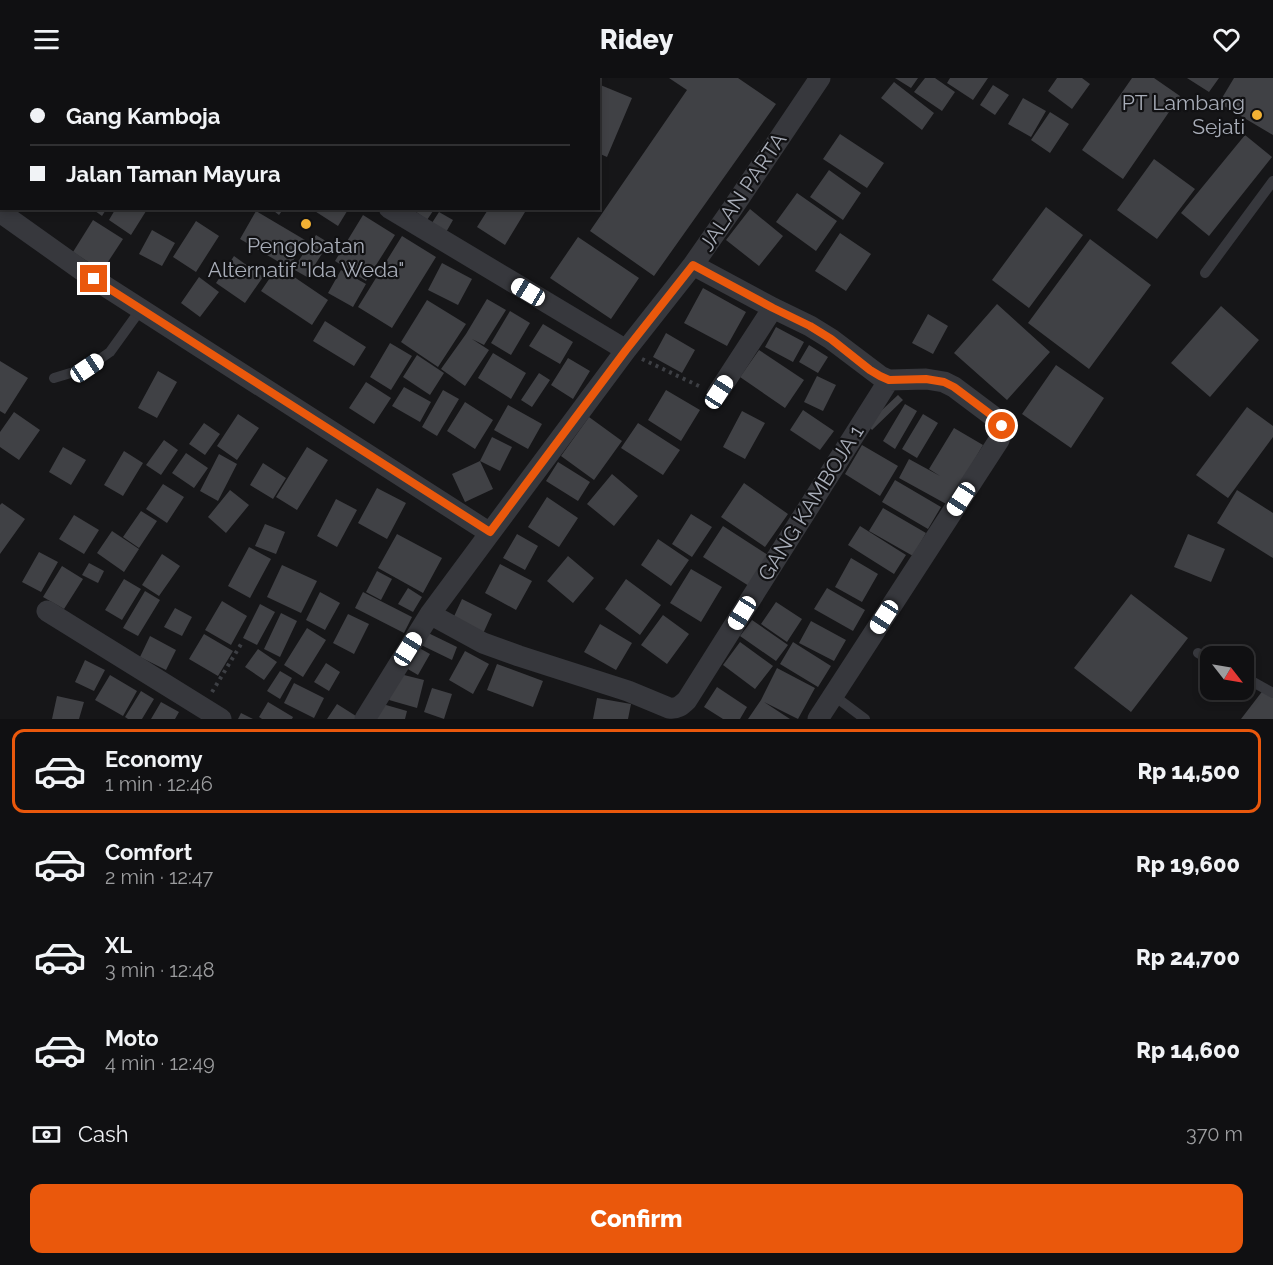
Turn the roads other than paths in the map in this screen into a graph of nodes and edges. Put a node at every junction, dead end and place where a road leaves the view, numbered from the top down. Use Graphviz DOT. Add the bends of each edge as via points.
graph roads {
  1 [pos="820,78"];
  2 [pos="1273,181"];
  3 [pos="392,210"];
  4 [pos="0,212"];
  5 [pos="693,265"];
  6 [pos="1205,273"];
  7 [pos="773,308"];
  8 [pos="141,309"];
  9 [pos="622,356"];
  10 [pos="54,378"];
  11 [pos="889,380"];
  12 [pos="717,394"];
  13 [pos="490,532"];
  14 [pos="47,611"];
  15 [pos="430,614"];
  16 [pos="1254,683"];
  17 [pos="1273,693"];
  18 [pos="833,695"];
  19 [pos="667,714"];
  20 [pos="221,719"];
  21 [pos="365,719"];
  22 [pos="818,719"];
  23 [pos="865,719"];
  1 -- 5 [label="street, JALAN PARTA"];
  2 -- 6 [label="lane"];
  3 -- 9 [label="street"];
  4 -- 8 [label="street"];
  5 -- 7 [label="street"];
  5 -- 9 [label="street, JALAN PARTA"];
  7 -- 11 [label="street" via="810,326"];
  7 -- 12 [label="street"];
  8 -- 10 [label="lane" via="110,352 87,368"];
  8 -- 13 [label="street"];
  9 -- 13 [label="street, JALAN PARTA"];
  11 -- 18 [label="street" via="944,382 998,420 1002,432"];
  11 -- 19 [label="street, GANG KAMBOJA 1" via="687,700"];
  13 -- 15 [label="street, JALAN PARTA"];
  14 -- 20 [label="street"];
  15 -- 19 [label="street" via="483,643 628,691"];
  15 -- 21 [label="street, JALAN PARTA"];
  16 -- 17 [label="lane"];
  18 -- 22 [label="street"];
  18 -- 23 [label="lane"];
}
